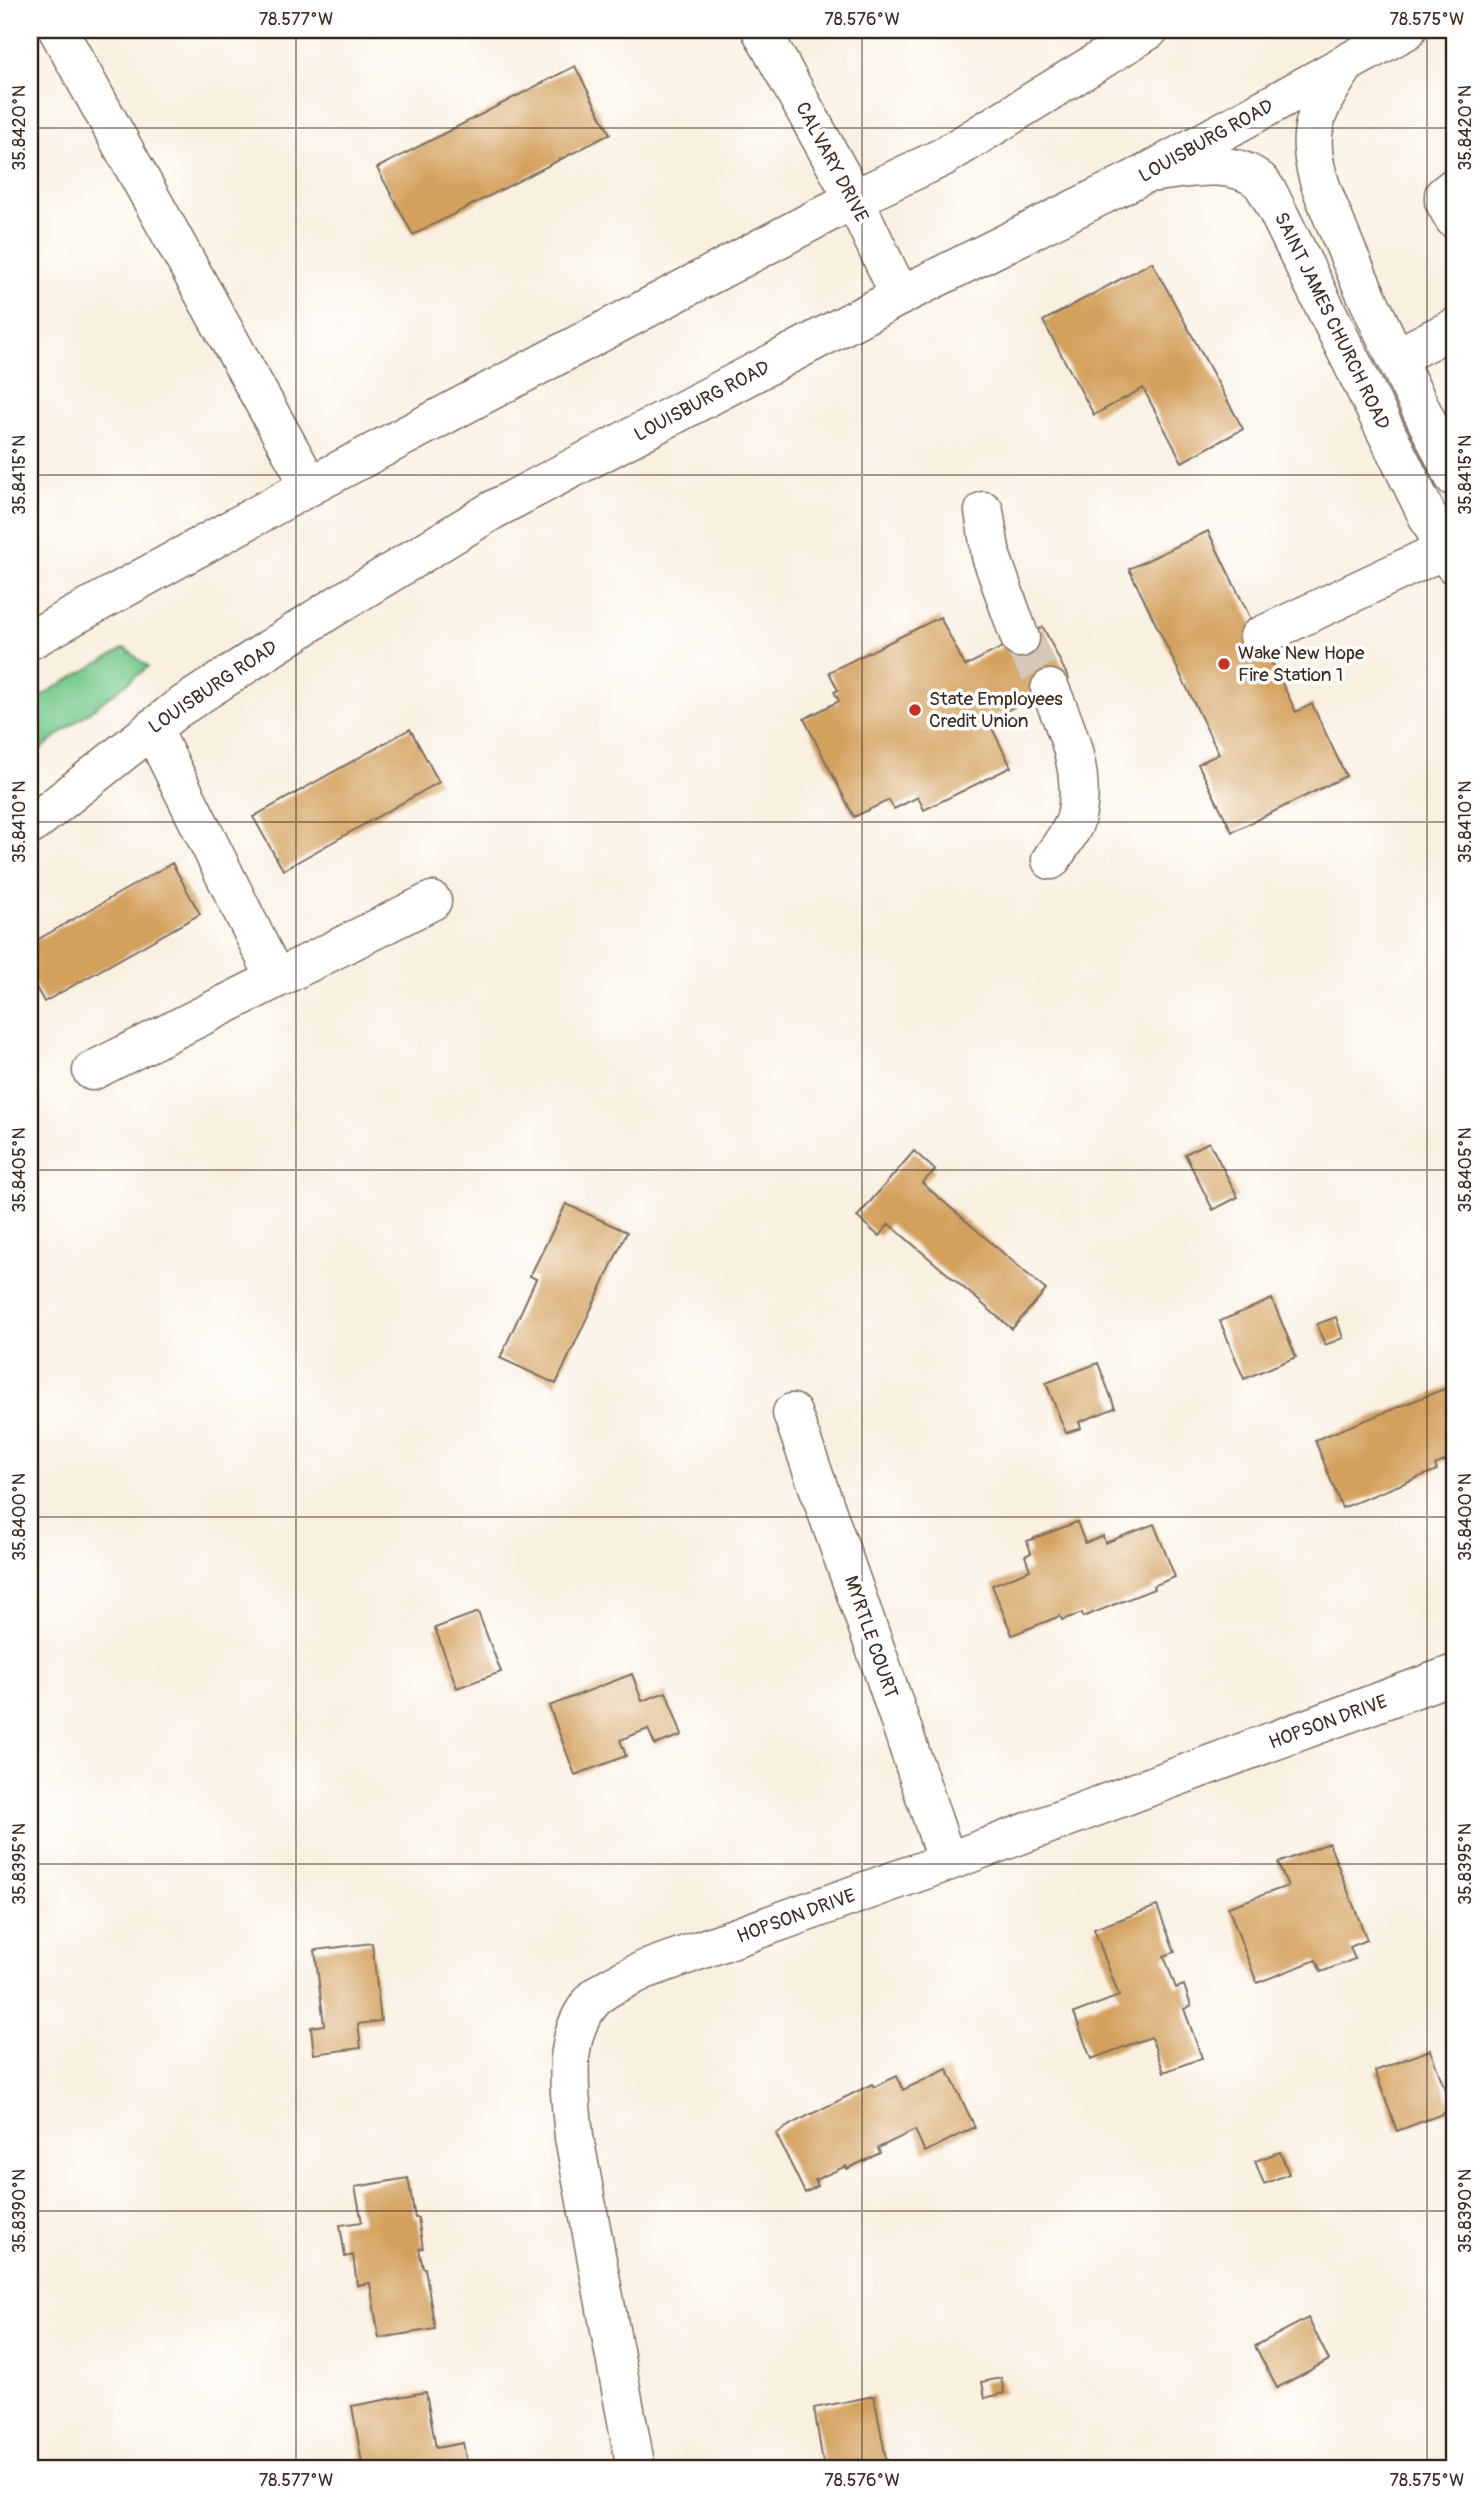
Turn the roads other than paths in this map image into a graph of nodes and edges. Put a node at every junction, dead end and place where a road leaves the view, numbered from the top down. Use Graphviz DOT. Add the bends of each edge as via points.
graph roads {
  1 [pos="58,30"];
  2 [pos="761,30"];
  3 [pos="1149,30"];
  4 [pos="1408,30"];
  5 [pos="1346,64"];
  6 [pos="1147,173"];
  7 [pos="1454,187"];
  8 [pos="854,199"];
  9 [pos="1454,219"];
  10 [pos="900,296"];
  11 [pos="1454,328"];
  12 [pos="1397,357"];
  13 [pos="1454,477"];
  14 [pos="310,486"];
  15 [pos="984,511"];
  16 [pos="1451,553"];
  17 [pos="1020,638"];
  18 [pos="1259,638"];
  19 [pos="30,640"];
  20 [pos="1050,689"];
  21 [pos="152,729"];
  22 [pos="30,826"];
  23 [pos="1051,860"];
  24 [pos="432,901"];
  25 [pos="276,979"];
  26 [pos="92,1071"];
  27 [pos="792,1413"];
  28 [pos="1454,1674"];
  29 [pos="947,1862"];
  30 [pos="636,2469"];
  1 -- 14 [label="main road"];
  2 -- 8 [label="main road, CALVARY DRIVE"];
  3 -- 8 [label="main road" via="943,157"];
  4 -- 5 [label="main road, LOUISBURG ROAD"];
  5 -- 6 [label="main road, LOUISBURG ROAD"];
  5 -- 12 [label="main road" via="1320,111 1313,155 1354,267"];
  6 -- 10 [label="main road, LOUISBURG ROAD"];
  6 -- 16 [label="main road, SAINT JAMES CHURCH ROAD" via="1217,167 1241,171 1260,181"];
  7 -- 9 [label="main road" via="1444,195"];
  8 -- 10 [label="main road, CALVARY DRIVE"];
  8 -- 14 [label="main road"];
  10 -- 21 [label="main road, LOUISBURG ROAD" via="493,510 307,624"];
  11 -- 12 [label="main road"];
  12 -- 13 [label="main road"];
  14 -- 19 [label="main road"];
  15 -- 17 [label="main road" via="991,556"];
  16 -- 18 [label="main road"];
  20 -- 23 [label="main road" via="1068,731 1079,783 1076,820"];
  21 -- 22 [label="main road, LOUISBURG ROAD"];
  21 -- 25 [label="main road"];
  24 -- 25 [label="main road"];
  25 -- 26 [label="main road"];
  27 -- 29 [label="main road, MYRTLE COURT"];
  28 -- 29 [label="main road, HOPSON DRIVE"];
  29 -- 30 [label="main road, HOPSON DRIVE" via="645,1970 599,1994 582,2013 570,2056 574,2137"];
}
